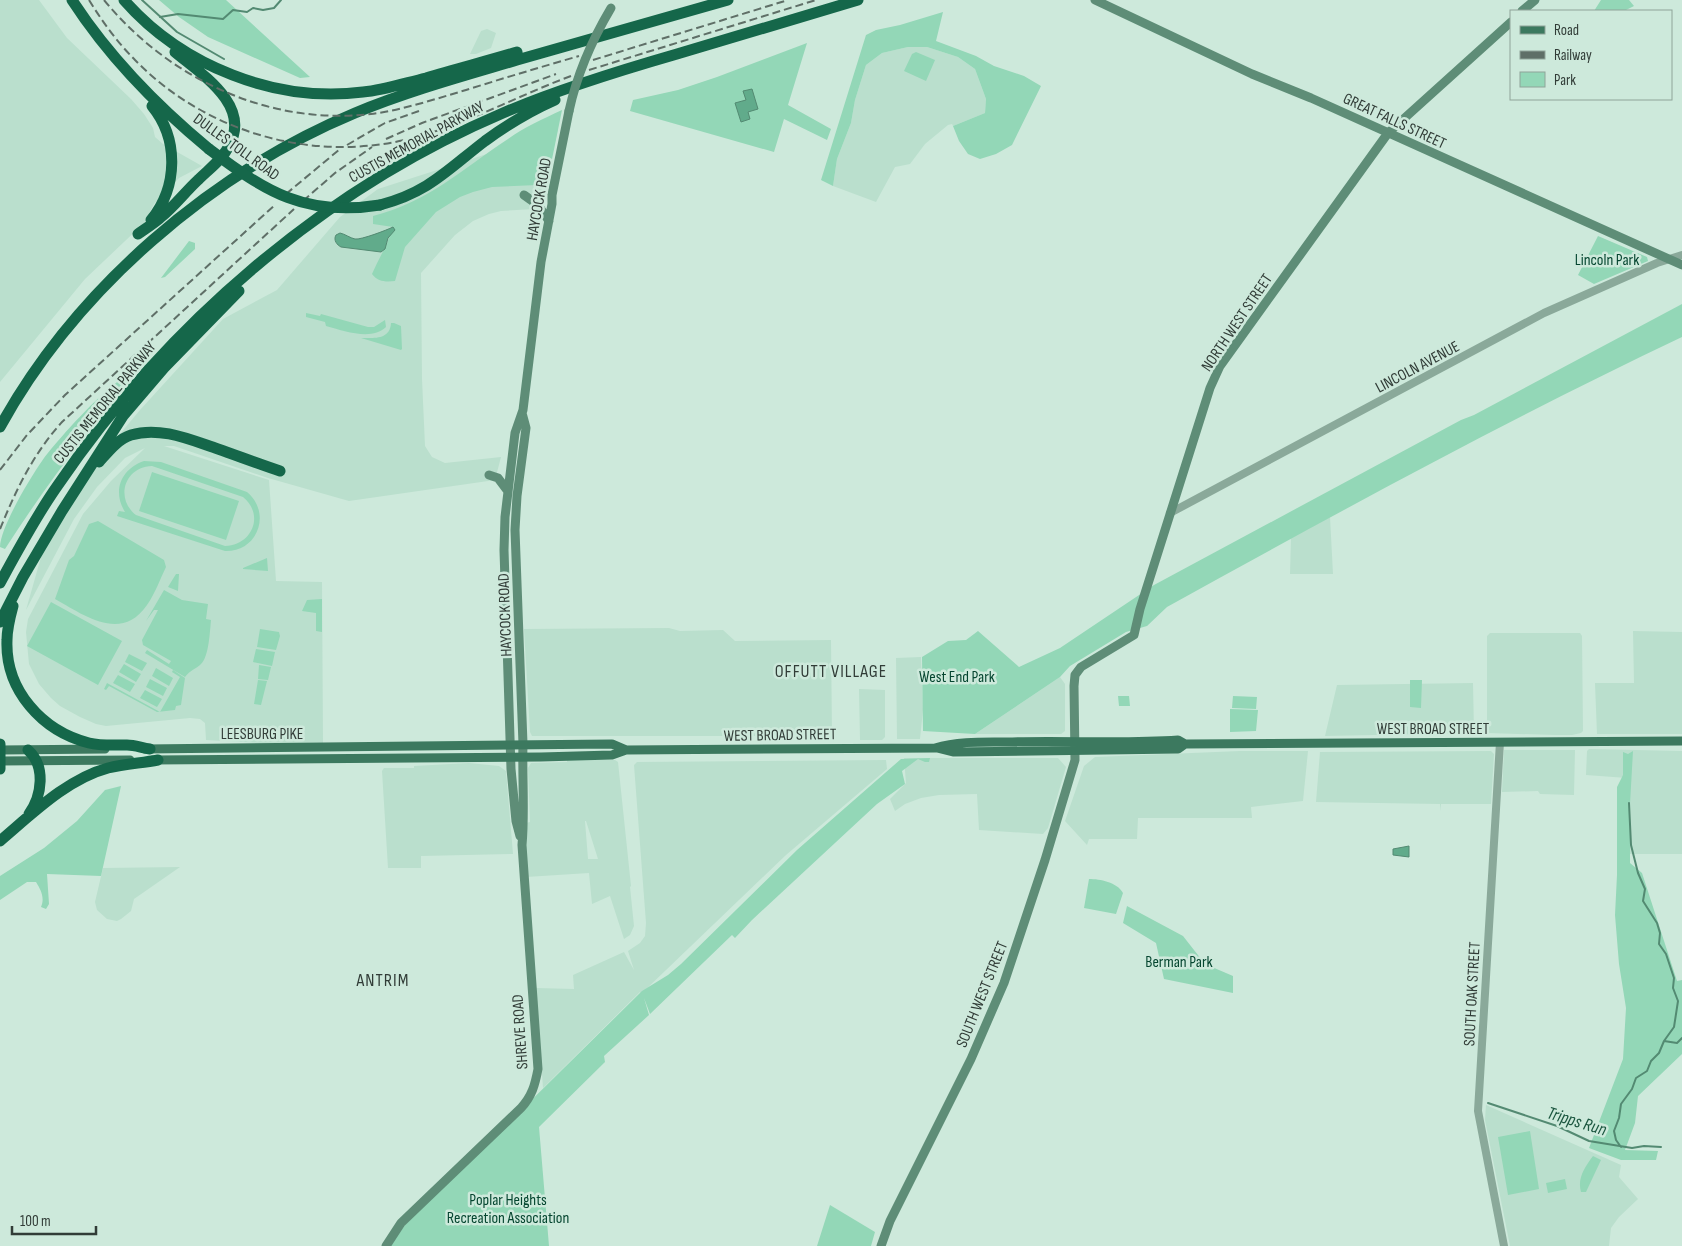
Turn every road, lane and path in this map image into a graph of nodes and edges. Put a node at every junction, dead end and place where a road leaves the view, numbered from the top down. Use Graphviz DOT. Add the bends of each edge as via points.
graph roads {
  1 [pos="72,0"];
  2 [pos="704,0"];
  3 [pos="728,0"];
  4 [pos="858,0"];
  5 [pos="1096,0"];
  6 [pos="1535,0"];
  7 [pos="125,1"];
  8 [pos="613,4"];
  9 [pos="1523,10"];
  10 [pos="1510,23"];
  11 [pos="668,56"];
  12 [pos="126,70"];
  13 [pos="1388,133"];
  14 [pos="524,195"];
  15 [pos="329,210"];
  16 [pos="549,220"];
  17 [pos="1682,255"];
  18 [pos="1667,259"];
  19 [pos="1682,265"];
  20 [pos="522,413"];
  21 [pos="0,426"];
  22 [pos="280,471"];
  23 [pos="489,475"];
  24 [pos="507,490"];
  25 [pos="70,498"];
  26 [pos="1170,514"];
  27 [pos="32,565"];
  28 [pos="0,583"];
  29 [pos="0,622"];
  30 [pos="1682,740"];
  31 [pos="1500,742"];
  32 [pos="0,744"];
  33 [pos="511,744"];
  34 [pos="524,744"];
  35 [pos="1075,746"];
  36 [pos="150,749"];
  37 [pos="0,750"];
  38 [pos="28,750"];
  39 [pos="626,750"];
  40 [pos="523,757"];
  41 [pos="511,758"];
  42 [pos="37,760"];
  43 [pos="158,760"];
  44 [pos="0,761"];
  45 [pos="0,769"];
  46 [pos="21,823"];
  47 [pos="0,841"];
  48 [pos="522,846"];
  49 [pos="386,1246"];
  50 [pos="881,1246"];
  51 [pos="1504,1246"];
  1 -- 12 [label="highway, DULLES TOLL ROAD"];
  2 -- 7 [label="highway" via="384,89 332,94 282,90 228,73 166,39"];
  3 -- 21 [label="highway, CUSTIS MEMORIAL PARKWAY" via="428,86 329,124 271,154 213,192 153,239 107,284 37,368"];
  4 -- 11 [label="highway, CUSTIS MEMORIAL PARKWAY"];
  5 -- 13 [label="main road, GREAT FALLS STREET" via="1252,74"];
  6 -- 9 [label="main road"];
  7 -- 12 [label="highway" via="151,32 217,88 230,107 234,121 232,142 223,156 160,218 138,234 163,201 172,161 164,122 138,91"];
  8 -- 16 [label="main road, HAYCOCK ROAD, bridge" via="585,59 569,111"];
  10 -- 13 [label="main road, NORTH WEST STREET"];
  11 -- 12 [label="highway, DULLES TOLL ROAD, bridge" via="536,109 489,138 436,181 408,196 380,205 351,208 329,208 291,200 258,184 209,149 161,107"];
  11 -- 15 [label="highway, CUSTIS MEMORIAL PARKWAY" via="560,90 487,120 402,164"];
  13 -- 18 [label="main road, GREAT FALLS STREET"];
  13 -- 26 [label="main road, NORTH WEST STREET" via="1218,369"];
  14 -- 16 [label="main road" via="538,205"];
  15 -- 25 [label="highway" via="262,268 153,380 119,423"];
  15 -- 28 [label="highway, CUSTIS MEMORIAL PARKWAY" via="224,295 169,348 109,415 66,472"];
  16 -- 20 [label="main road, HAYCOCK ROAD"];
  17 -- 18 [label="street, LINCOLN AVENUE"];
  18 -- 19 [label="main road, GREAT FALLS STREET"];
  18 -- 26 [label="street, LINCOLN AVENUE" via="1534,318"];
  20 -- 24 [label="main road, HAYCOCK ROAD" via="515,433"];
  20 -- 34 [label="main road, HAYCOCK ROAD" via="526,428 515,530"];
  22 -- 25 [label="highway" via="174,435 145,432 119,442"];
  23 -- 24 [label="main road" via="502,481"];
  24 -- 33 [label="main road, HAYCOCK ROAD" via="504,544"];
  25 -- 27 [label="highway"];
  26 -- 35 [label="main road, NORTH WEST STREET" via="1134,635 1081,667 1075,675"];
  27 -- 29 [label="highway"];
  27 -- 36 [label="highway" via="15,602 7,639 11,670 25,700 46,723 72,738 94,744"];
  30 -- 31 [label="main road, WEST BROAD STREET"];
  31 -- 35 [label="main road, WEST BROAD STREET" via="1185,744 1178,740"];
  31 -- 51 [label="street, SOUTH OAK STREET" via="1479,1100 1481,1131"];
  32 -- 45 [label="highway, bridge"];
  33 -- 34 [label="main road, LEESBURG PIKE"];
  33 -- 36 [label="main road, LEESBURG PIKE"];
  33 -- 41 [label="main road, SHREVE ROAD"];
  34 -- 39 [label="main road, WEST BROAD STREET" via="612,744"];
  34 -- 40 [label="main road, HAYCOCK ROAD"];
  35 -- 39 [label="main road, WEST BROAD STREET" via="952,743 935,748"];
  35 -- 50 [label="main road, SOUTH WEST STREET" via="1073,768 1001,991 890,1221"];
  36 -- 38 [label="main road, LEESBURG PIKE"];
  37 -- 38 [label="main road, LEESBURG PIKE"];
  38 -- 42 [label="highway"];
  39 -- 40 [label="main road, WEST BROAD STREET" via="612,755"];
  40 -- 41 [label="main road, LEESBURG PIKE"];
  40 -- 48 [label="main road, SHREVE ROAD"];
  41 -- 43 [label="main road, LEESBURG PIKE"];
  41 -- 48 [label="main road, SHREVE ROAD"];
  42 -- 43 [label="main road, LEESBURG PIKE"];
  42 -- 44 [label="main road, LEESBURG PIKE"];
  42 -- 46 [label="highway" via="40,776 37,795 31,811"];
  43 -- 46 [label="highway" via="108,768 80,780"];
  46 -- 47 [label="highway"];
  48 -- 49 [label="main road, SHREVE ROAD" via="538,1069 535,1087 529,1100 401,1223"];
}
